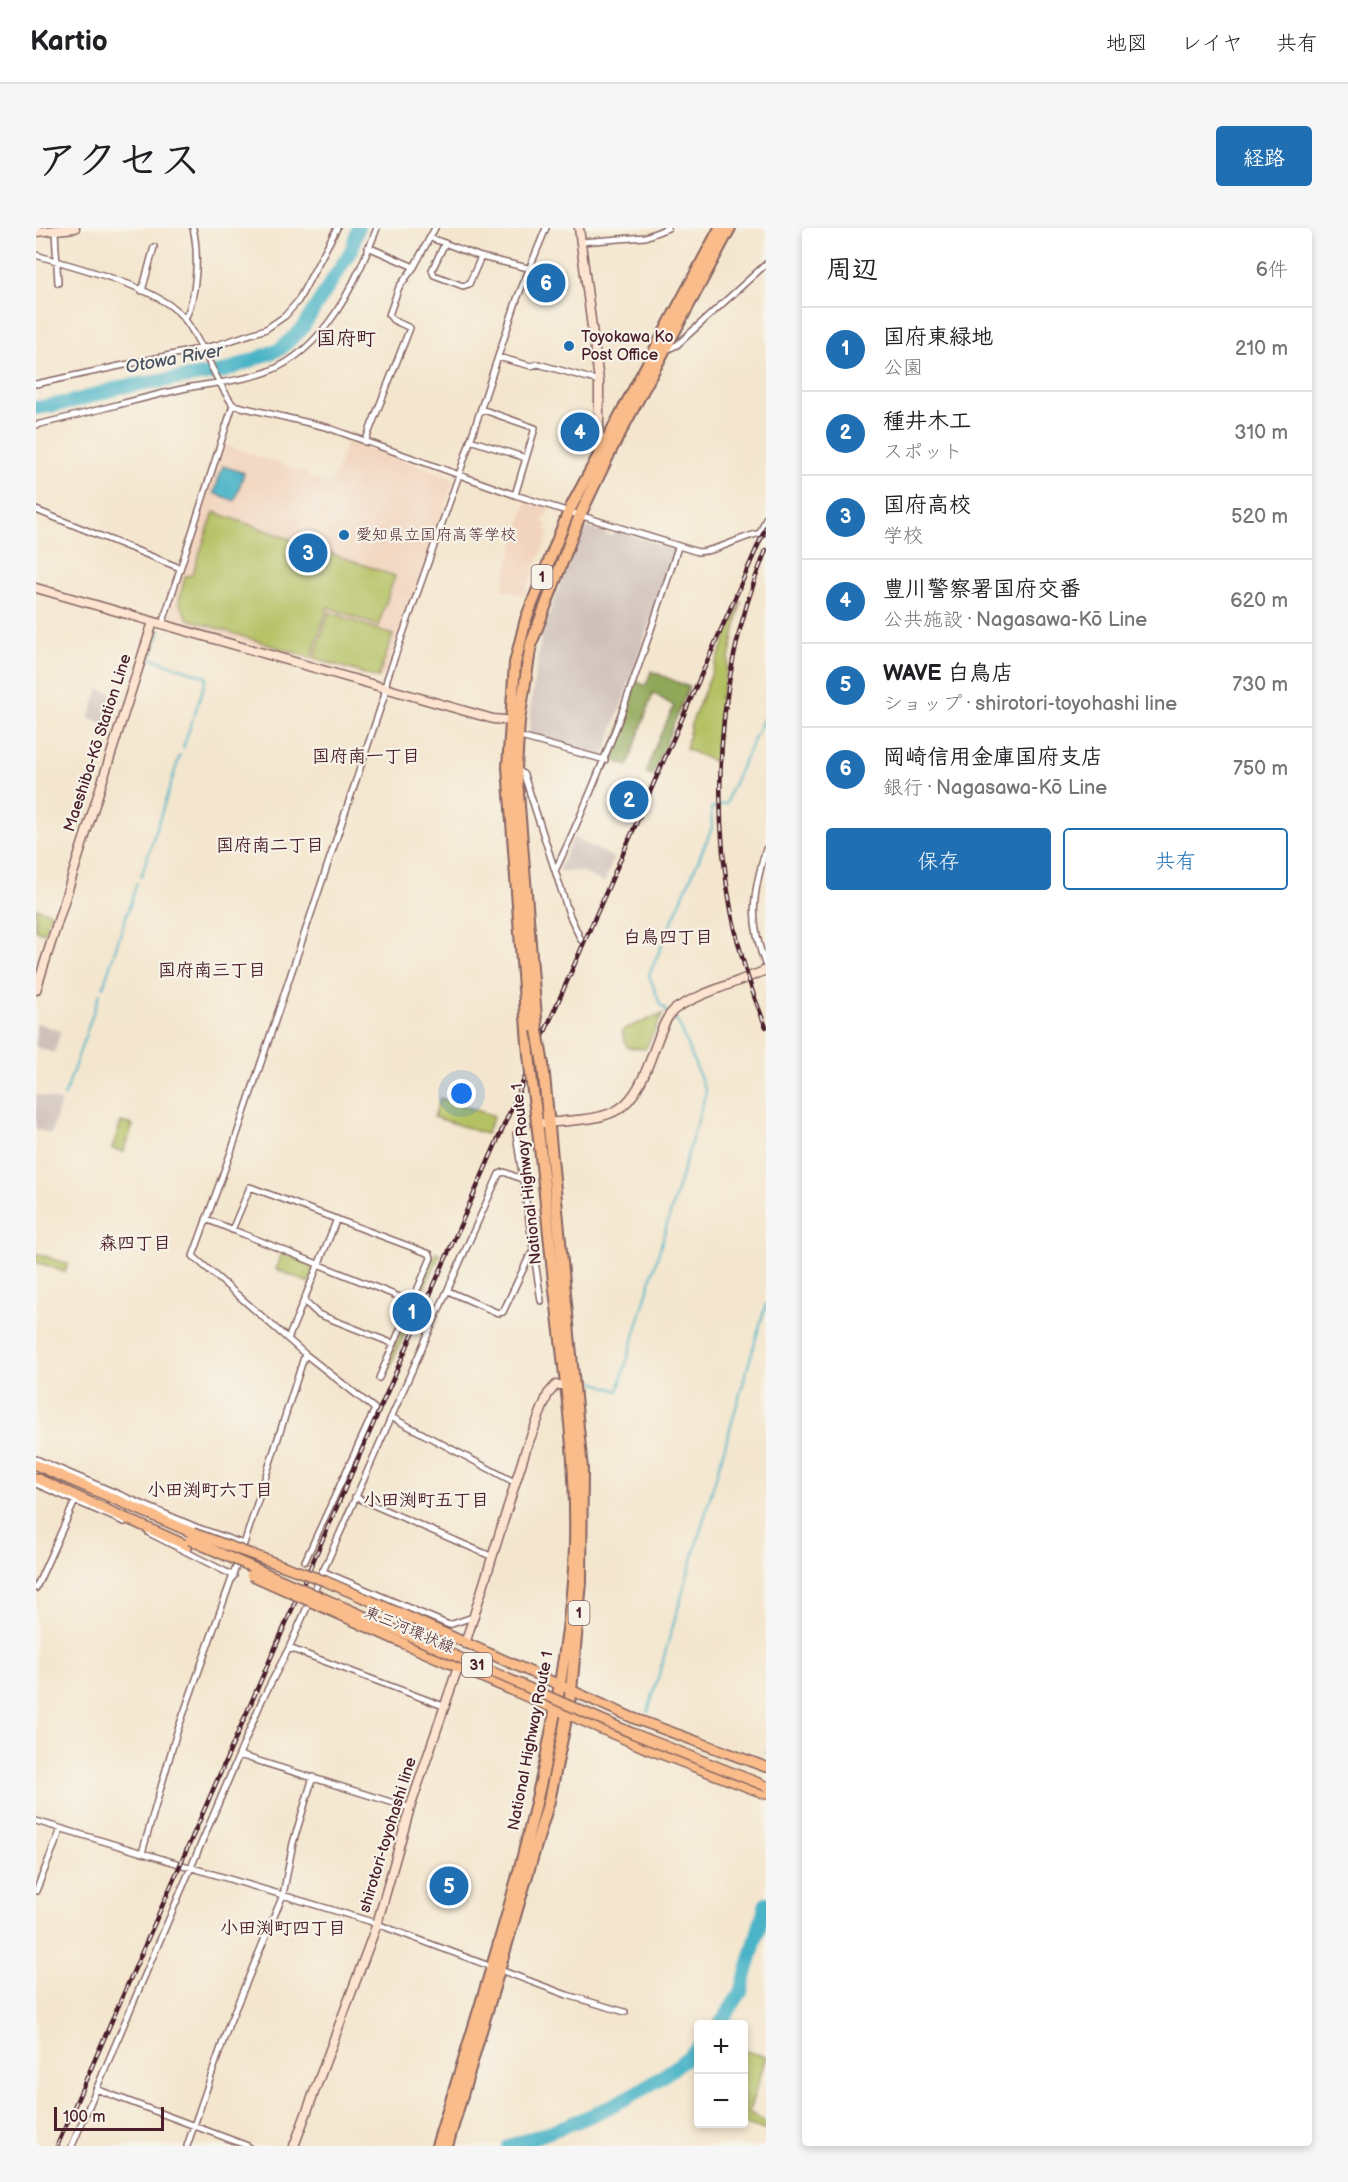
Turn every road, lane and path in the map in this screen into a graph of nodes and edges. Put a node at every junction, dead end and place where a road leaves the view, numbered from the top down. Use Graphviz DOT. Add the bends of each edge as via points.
graph roads {
  1 [pos="75,228"];
  2 [pos="193,228"];
  3 [pos="337,228"];
  4 [pos="377,228"];
  5 [pos="435,228"];
  6 [pos="546,228"];
  7 [pos="579,228"];
  8 [pos="668,228"];
  9 [pos="730,228"];
  10 [pos="717,229"];
  11 [pos="36,232"];
  12 [pos="55,232"];
  13 [pos="431,238"];
  14 [pos="582,242"];
  15 [pos="445,243"];
  16 [pos="154,247"];
  17 [pos="368,247"];
  18 [pos="36,255"];
  19 [pos="481,257"];
  20 [pos="57,262"];
  21 [pos="766,264"];
  22 [pos="414,267"];
  23 [pos="528,268"];
  24 [pos="58,283"];
  25 [pos="142,291"];
  26 [pos="185,319"];
  27 [pos="200,350"];
  28 [pos="665,351"];
  29 [pos="498,357"];
  30 [pos="599,381"];
  31 [pos="217,382"];
  32 [pos="36,384"];
  33 [pos="233,405"];
  34 [pos="481,409"];
  35 [pos="36,425"];
  36 [pos="470,440"];
  37 [pos="365,442"];
  38 [pos="609,446"];
  39 [pos="526,458"];
  40 [pos="459,475"];
  41 [pos="515,495"];
  42 [pos="36,510"];
  43 [pos="575,513"];
  44 [pos="766,518"];
  45 [pos="763,532"];
  46 [pos="678,547"];
  47 [pos="180,568"];
  48 [pos="36,588"];
  49 [pos="153,622"];
  50 [pos="162,625"];
  51 [pos="386,689"];
  52 [pos="514,721"];
  53 [pos="518,736"];
  54 [pos="604,760"];
  55 [pos="516,768"];
  56 [pos="766,849"];
  57 [pos="556,869"];
  58 [pos="757,935"];
  59 [pos="766,937"];
  60 [pos="581,940"];
  61 [pos="766,969"];
  62 [pos="36,990"];
  63 [pos="543,1123"];
  64 [pos="516,1134"];
  65 [pos="524,1180"];
  66 [pos="206,1219"];
  67 [pos="337,1219"];
  68 [pos="232,1230"];
  69 [pos="534,1252"];
  70 [pos="318,1264"];
  71 [pos="448,1291"];
  72 [pos="304,1301"];
  73 [pos="541,1301"];
  74 [pos="412,1302"];
  75 [pos="288,1339"];
  76 [pos="394,1344"];
  77 [pos="305,1354"];
  78 [pos="379,1378"];
  79 [pos="571,1385"];
  80 [pos="391,1417"];
  81 [pos="36,1459"];
  82 [pos="36,1465"];
  83 [pos="36,1479"];
  84 [pos="516,1483"];
  85 [pos="36,1484"];
  86 [pos="80,1485"];
  87 [pos="355,1497"];
  88 [pos="76,1499"];
  89 [pos="127,1510"];
  90 [pos="191,1540"];
  91 [pos="244,1544"];
  92 [pos="493,1557"];
  93 [pos="305,1561"];
  94 [pos="322,1571"];
  95 [pos="234,1576"];
  96 [pos="36,1588"];
  97 [pos="473,1617"];
  98 [pos="465,1644"];
  99 [pos="289,1648"];
  100 [pos="458,1667"];
  101 [pos="566,1688"];
  102 [pos="446,1707"];
  103 [pos="556,1709"];
  104 [pos="567,1714"];
  105 [pos="239,1755"];
  106 [pos="765,1767"];
  107 [pos="313,1777"];
  108 [pos="766,1786"];
  109 [pos="766,1794"];
  110 [pos="410,1808"];
  111 [pos="36,1821"];
  112 [pos="61,1829"];
  113 [pos="142,1853"];
  114 [pos="192,1868"];
  115 [pos="36,1891"];
  116 [pos="283,1895"];
  117 [pos="377,1924"];
  118 [pos="494,1968"];
  119 [pos="626,2012"];
  120 [pos="96,2089"];
  121 [pos="195,2126"];
  122 [pos="72,2146"];
  123 [pos="187,2146"];
  124 [pos="248,2146"];
  125 [pos="294,2146"];
  126 [pos="437,2146"];
  127 [pos="447,2146"];
  1 -- 12 [label="main road"];
  2 -- 26 [label="street" via="197,247 195,273"];
  3 -- 27 [label="street" via="311,279 285,316 240,339"];
  4 -- 17 [label="street"];
  5 -- 13 [label="street"];
  6 -- 23 [label="street"];
  7 -- 14 [label="main road"];
  8 -- 14 [label="street" via="645,237"];
  9 -- 28 [label="highway, National Highway Route 1 / 1"];
  10 -- 38 [label="highway, National Highway Route 1 / 1"];
  11 -- 12 [label="main road"];
  12 -- 20 [label="street"];
  13 -- 15 [label="street"];
  13 -- 22 [label="street"];
  14 -- 30 [label="main road"];
  15 -- 19 [label="street"];
  15 -- 19 [label="street" via="432,270 434,275 463,286 469,284"];
  16 -- 25 [label="street"];
  17 -- 22 [label="street"];
  17 -- 31 [label="street" via="334,314 319,336 297,356 267,372"];
  18 -- 20 [label="street"];
  19 -- 23 [label="street"];
  20 -- 24 [label="street"];
  20 -- 25 [label="street" via="103,274"];
  21 -- 28 [label="street" via="677,345"];
  22 -- 37 [label="street" via="399,287 389,315 410,328"];
  23 -- 29 [label="street"];
  25 -- 26 [label="street"];
  26 -- 27 [label="street"];
  27 -- 31 [label="street"];
  27 -- 32 [label="street"];
  28 -- 38 [label="highway, National Highway Route 1 / 1"];
  29 -- 30 [label="street"];
  29 -- 34 [label="street"];
  30 -- 38 [label="main road" via="599,436"];
  31 -- 33 [label="street"];
  31 -- 35 [label="street"];
  33 -- 37 [label="street" via="326,427"];
  33 -- 47 [label="street"];
  34 -- 36 [label="street"];
  34 -- 39 [label="street" via="535,428"];
  36 -- 39 [label="street"];
  36 -- 40 [label="street"];
  37 -- 40 [label="street"];
  38 -- 43 [label="highway, National Highway Route 1 / 1"];
  39 -- 41 [label="street"];
  40 -- 41 [label="street"];
  40 -- 51 [label="street"];
  41 -- 43 [label="street"];
  42 -- 47 [label="street"];
  43 -- 46 [label="street"];
  43 -- 52 [label="highway, National Highway Route 1 / 1" via="531,644"];
  44 -- 45 [label="street"];
  45 -- 46 [label="street" via="709,552"];
  46 -- 54 [label="street"];
  47 -- 50 [label="street"];
  48 -- 49 [label="main road"];
  49 -- 50 [label="main road"];
  49 -- 62 [label="main road, Maeshiba-Kō Station Line"];
  50 -- 51 [label="main road"];
  51 -- 52 [label="main road" via="493,719"];
  51 -- 66 [label="street"];
  52 -- 53 [label="highway, National Highway Route 1 / 1"];
  52 -- 63 [label="highway, National Highway Route 1 / 1, bridge" via="509,799 532,1084"];
  53 -- 54 [label="street"];
  53 -- 55 [label="highway, National Highway Route 1 / 1"];
  54 -- 57 [label="street"];
  55 -- 57 [label="street" via="524,775"];
  55 -- 63 [label="highway, National Highway Route 1 / 1, bridge" via="543,1065"];
  56 -- 58 [label="street" via="754,894"];
  57 -- 60 [label="street"];
  58 -- 59 [label="street"];
  58 -- 61 [label="street"];
  61 -- 63 [label="main road" via="672,1012 661,1030 642,1084 623,1107 601,1116"];
  63 -- 79 [label="highway, National Highway Route 1 / 1"];
  64 -- 65 [label="street"];
  65 -- 69 [label="street"];
  65 -- 71 [label="street" via="500,1174"];
  66 -- 68 [label="street"];
  66 -- 75 [label="street" via="193,1256"];
  67 -- 68 [label="street" via="250,1187"];
  67 -- 70 [label="street"];
  67 -- 74 [label="street" via="429,1254 431,1258"];
  68 -- 70 [label="street"];
  69 -- 71 [label="street" via="503,1312"];
  69 -- 73 [label="street"];
  70 -- 72 [label="street"];
  70 -- 74 [label="street"];
  71 -- 80 [label="street"];
  72 -- 75 [label="street"];
  72 -- 76 [label="street" via="318,1314"];
  74 -- 76 [label="street"];
  75 -- 77 [label="street"];
  76 -- 78 [label="street"];
  77 -- 91 [label="street"];
  77 -- 93 [label="street" via="375,1409"];
  79 -- 84 [label="main road" via="556,1385 548,1394"];
  79 -- 101 [label="highway, National Highway Route 1 / 1" via="582,1469 583,1526 581,1582"];
  80 -- 84 [label="street"];
  80 -- 87 [label="street"];
  81 -- 91 [label="street"];
  82 -- 86 [label="main road, 31"];
  83 -- 88 [label="main road, 31"];
  84 -- 92 [label="main road"];
  85 -- 88 [label="street"];
  86 -- 89 [label="main road, 31"];
  86 -- 90 [label="main road, 31"];
  87 -- 92 [label="street"];
  87 -- 94 [label="street"];
  88 -- 89 [label="main road, 31"];
  88 -- 90 [label="main road, 東三河環状線 / 31"];
  88 -- 95 [label="street"];
  88 -- 96 [label="street"];
  89 -- 90 [label="main road, 31"];
  90 -- 98 [label="main road, 東三河環状線 / 31, bridge" via="325,1581"];
  90 -- 100 [label="main road, 東三河環状線 / 31, bridge" via="314,1605"];
  90 -- 108 [label="main road, 31, bridge" via="632,1733"];
  91 -- 95 [label="street"];
  92 -- 97 [label="main road"];
  94 -- 97 [label="street" via="449,1625"];
  94 -- 99 [label="street"];
  95 -- 113 [label="street" via="176,1735"];
  97 -- 98 [label="main road"];
  98 -- 101 [label="main road, 東三河環状線 / 31"];
  99 -- 102 [label="street"];
  99 -- 105 [label="street"];
  100 -- 102 [label="main road, shirotori-toyohashi line"];
  100 -- 103 [label="main road, 東三河環状線 / 31"];
  101 -- 103 [label="highway, National Highway Route 1 / 1"];
  101 -- 104 [label="highway, National Highway Route 1 / 1"];
  101 -- 106 [label="main road, 東三河環状線 / 31" via="633,1718"];
  102 -- 110 [label="main road, shirotori-toyohashi line"];
  103 -- 104 [label="main road, 東三河環状線 / 31"];
  103 -- 118 [label="highway, National Highway Route 1 / 1"];
  104 -- 109 [label="main road, 東三河環状線 / 31"];
  104 -- 118 [label="highway, National Highway Route 1 / 1" via="549,1801"];
  105 -- 107 [label="street"];
  105 -- 114 [label="street"];
  107 -- 110 [label="street"];
  107 -- 116 [label="street" via="293,1843"];
  110 -- 117 [label="main road, shirotori-toyohashi line"];
  111 -- 112 [label="street"];
  112 -- 113 [label="street"];
  112 -- 115 [label="street"];
  113 -- 114 [label="street"];
  114 -- 116 [label="street"];
  114 -- 120 [label="street"];
  116 -- 117 [label="street"];
  116 -- 121 [label="street" via="229,2024"];
  117 -- 118 [label="street"];
  117 -- 125 [label="main road, shirotori-toyohashi line"];
  118 -- 119 [label="street"];
  118 -- 126 [label="highway, National Highway Route 1 / 1"];
  118 -- 127 [label="highway, National Highway Route 1 / 1"];
  120 -- 121 [label="street"];
  120 -- 122 [label="street"];
  121 -- 123 [label="street"];
  121 -- 124 [label="street"];
}
